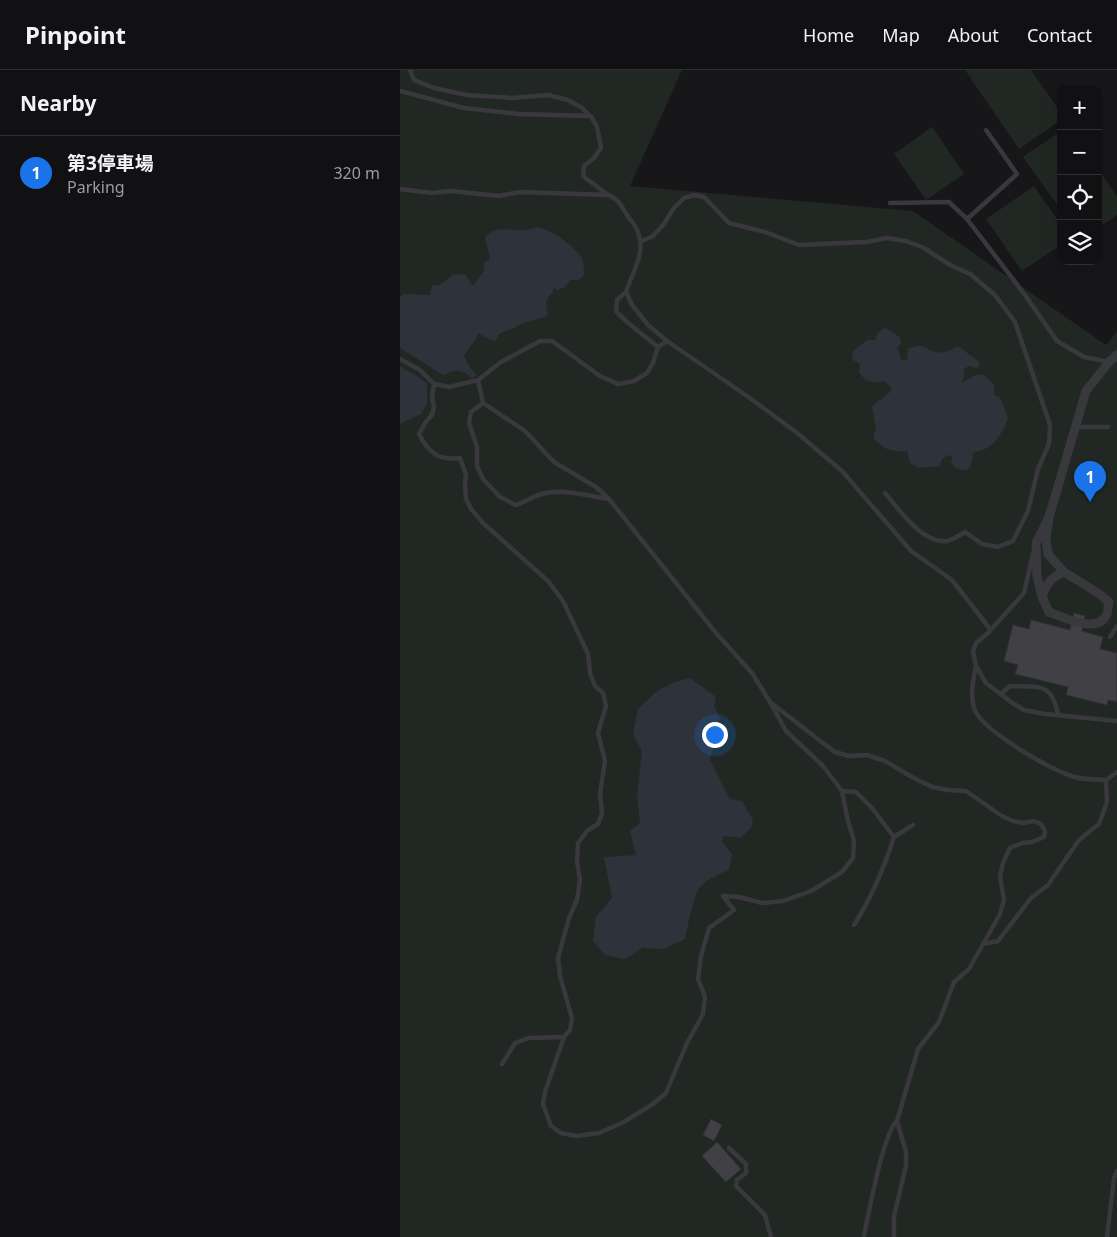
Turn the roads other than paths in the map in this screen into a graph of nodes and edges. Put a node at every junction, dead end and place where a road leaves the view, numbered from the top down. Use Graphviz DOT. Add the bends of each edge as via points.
graph roads {
  1 [pos="410,70"];
  2 [pos="400,90"];
  3 [pos="590,116"];
  4 [pos="986,130"];
  5 [pos="400,190"];
  6 [pos="609,195"];
  7 [pos="890,203"];
  8 [pos="967,219"];
  9 [pos="640,242"];
  10 [pos="626,292"];
  11 [pos="667,341"];
  12 [pos="658,347"];
  13 [pos="1117,355"];
  14 [pos="400,359"];
  15 [pos="1109,362"];
  16 [pos="478,380"];
  17 [pos="434,384"];
  18 [pos="483,403"];
  19 [pos="1075,427"];
  20 [pos="1108,427"];
  21 [pos="885,493"];
  22 [pos="609,499"];
  23 [pos="1049,517"];
  24 [pos="1036,543"];
  25 [pos="1064,572"];
  26 [pos="1042,597"];
  27 [pos="1117,626"];
  28 [pos="990,629"];
  29 [pos="1110,636"];
  30 [pos="976,666"];
  31 [pos="1001,694"];
  32 [pos="770,702"];
  33 [pos="1058,715"];
  34 [pos="1117,721"];
  35 [pos="1117,772"];
  36 [pos="1106,780"];
  37 [pos="842,791"];
  38 [pos="913,825"];
  39 [pos="894,837"];
  40 [pos="854,925"];
  41 [pos="983,944"];
  42 [pos="564,1037"];
  43 [pos="502,1064"];
  44 [pos="897,1121"];
  45 [pos="729,1148"];
  46 [pos="1117,1171"];
  47 [pos="863,1236"];
  48 [pos="771,1237"];
  49 [pos="870,1237"];
  50 [pos="894,1237"];
  51 [pos="1107,1237"];
  1 -- 3 [label="lane" via="414,80 434,88 467,95 512,98 548,94 568,100"];
  2 -- 3 [label="lane" via="464,108"];
  3 -- 6 [label="lane" via="597,127 601,148 584,166 582,176"];
  4 -- 8 [label="lane" via="1017,174"];
  5 -- 6 [label="lane" via="499,196 519,192"];
  6 -- 9 [label="lane" via="621,203"];
  7 -- 8 [label="lane" via="949,202"];
  8 -- 15 [label="lane" via="1057,341 1084,357"];
  9 -- 10 [label="lane" via="637,268"];
  9 -- 21 [label="lane" via="653,236 684,198 694,195 704,197 729,223 799,245 887,238 906,241 970,274 996,295 1016,322 1050,425 1049,444 1038,469 1028,511 1013,541 998,547 982,544 965,532 947,541 930,538 914,526"];
  10 -- 11 [label="lane" via="632,306"];
  10 -- 12 [label="lane" via="616,300 616,311"];
  11 -- 12 [label="lane"];
  11 -- 28 [label="lane" via="748,396 842,471 911,551 952,580"];
  12 -- 16 [label="lane" via="647,373 618,384 600,376 552,341 540,341"];
  13 -- 15 [label="street"];
  14 -- 17 [label="lane" via="420,370"];
  15 -- 19 [label="street" via="1086,391"];
  16 -- 17 [label="lane" via="449,386"];
  16 -- 18 [label="lane"];
  17 -- 42 [label="lane" via="432,415 419,434 425,446 448,460 460,458 466,475 466,499 471,509 548,581 563,601 588,654 590,673 595,686 603,692 606,706 598,733 605,761 600,794 602,813 598,824 587,831 578,843 579,887 558,958 572,1018 570,1030"];
  18 -- 22 [label="lane" via="525,431 554,462 596,487"];
  18 -- 22 [label="lane" via="471,412 469,423 477,447 477,466 483,479 500,497 516,505 548,492"];
  19 -- 20 [label="lane"];
  19 -- 23 [label="street"];
  22 -- 32 [label="lane" via="752,673"];
  23 -- 24 [label="street"];
  23 -- 25 [label="street" via="1048,554"];
  24 -- 26 [label="street" via="1037,576"];
  24 -- 28 [label="lane" via="1024,593"];
  25 -- 26 [label="street" via="1053,576"];
  25 -- 26 [label="street" via="1109,602 1107,615 1099,623 1085,624 1049,612"];
  27 -- 29 [label="lane"];
  28 -- 30 [label="lane" via="976,642 973,652"];
  30 -- 31 [label="lane" via="986,683"];
  30 -- 36 [label="lane" via="971,691 974,710 988,728 1027,754 1075,778"];
  31 -- 33 [label="lane" via="1024,710"];
  31 -- 33 [label="lane" via="1010,686 1050,692"];
  32 -- 37 [label="lane" via="786,731 823,766"];
  32 -- 41 [label="lane" via="835,752 849,756 866,755 885,761 932,787 966,791 1014,821 1041,824 1046,831 1044,837 1010,848 1000,876 1004,900"];
  33 -- 34 [label="lane"];
  35 -- 36 [label="lane"];
  36 -- 41 [label="lane" via="1107,802 1099,824 1079,840 1048,885 1031,898 998,941"];
  37 -- 39 [label="lane" via="856,792"];
  37 -- 42 [label="lane" via="854,841 853,858 842,872 811,891 783,901 762,903 724,896 734,910 709,928 698,979 705,997 703,1014 666,1093 622,1123 599,1133 576,1136 561,1133 551,1126 543,1104"];
  38 -- 39 [label="lane"];
  39 -- 40 [label="lane" via="868,904"];
  41 -- 44 [label="lane" via="969,969 954,982 939,1022 918,1049"];
  42 -- 43 [label="lane" via="529,1038 515,1043"];
  44 -- 47 [label="lane" via="892,1124 886,1142"];
  44 -- 50 [label="lane" via="906,1152 906,1166 894,1216"];
  45 -- 48 [label="lane" via="746,1164 746,1172 737,1180 736,1186 765,1215"];
  46 -- 51 [label="lane"];
  47 -- 49 [label="lane"];
}
